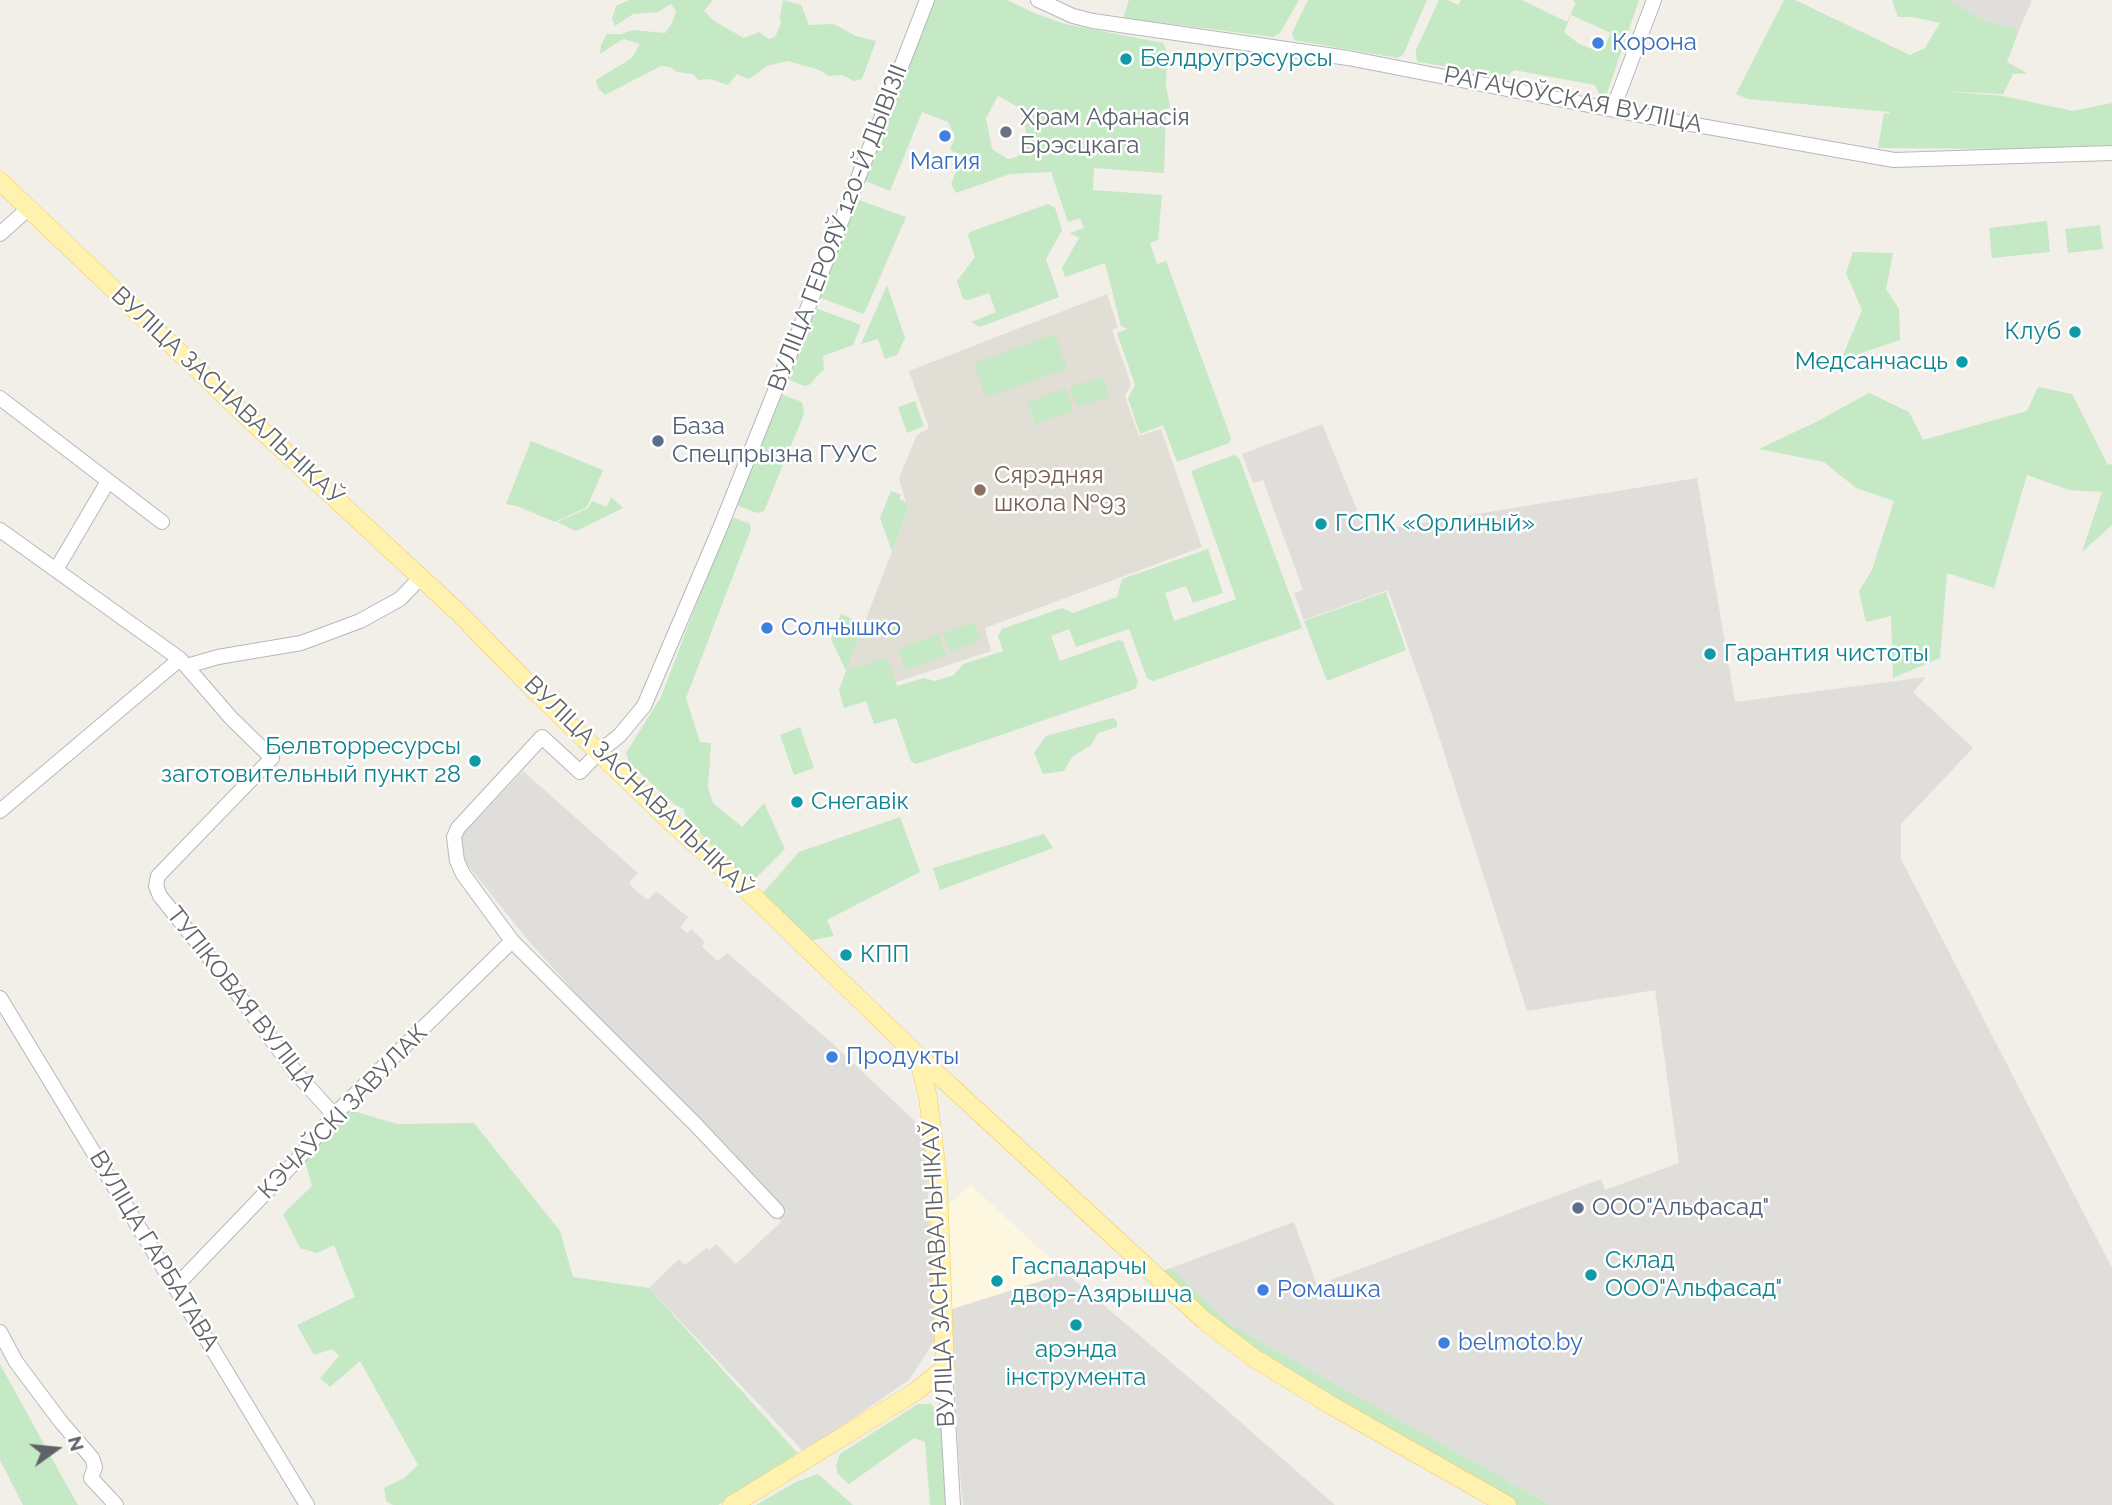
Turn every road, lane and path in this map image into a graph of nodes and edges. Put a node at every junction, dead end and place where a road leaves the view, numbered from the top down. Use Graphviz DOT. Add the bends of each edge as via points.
graph roads {
  1 [pos="927,0"];
  2 [pos="1038,0"];
  3 [pos="1654,0"];
  4 [pos="1613,108"];
  5 [pos="2112,153"];
  6 [pos="0,181"];
  7 [pos="29,208"];
  8 [pos="0,234"];
  9 [pos="0,398"];
  10 [pos="107,483"];
  11 [pos="162,522"];
  12 [pos="0,530"];
  13 [pos="57,568"];
  14 [pos="421,577"];
  15 [pos="184,662"];
  16 [pos="542,737"];
  17 [pos="599,752"];
  18 [pos="0,811"];
  19 [pos="512,941"];
  20 [pos="0,998"];
  21 [pos="918,1056"];
  22 [pos="334,1115"];
  23 [pos="777,1211"];
  24 [pos="176,1286"];
  25 [pos="0,1332"];
  26 [pos="945,1368"];
  27 [pos="117,1505"];
  28 [pos="307,1505"];
  29 [pos="732,1505"];
  30 [pos="953,1505"];
  31 [pos="1507,1505"];
  1 -- 17 [label="street, ВУЛІЦА ГЕРОЯЎ 120-Й ДЫВІЗІІ" via="651,694 620,735"];
  2 -- 4 [label="street, РАГАЧОЎСКАЯ ВУЛІЦА" via="1093,21 1348,58"];
  3 -- 4 [label="street"];
  4 -- 5 [label="street, РАГАЧОЎСКАЯ ВУЛІЦА" via="1894,160"];
  6 -- 7 [label="main road, ВУЛІЦА ЗАСНАВАЛЬНІКАЎ"];
  7 -- 8 [label="street"];
  7 -- 14 [label="main road, ВУЛІЦА ЗАСНАВАЛЬНІКАЎ"];
  9 -- 10 [label="street"];
  10 -- 11 [label="street"];
  10 -- 13 [label="street"];
  12 -- 13 [label="street"];
  13 -- 15 [label="street"];
  14 -- 15 [label="street" via="400,599 360,621 301,643"];
  14 -- 17 [label="main road, ВУЛІЦА ЗАСНАВАЛЬНІКАЎ"];
  15 -- 18 [label="street"];
  15 -- 22 [label="street, ТУПІКОВАЯ ВУЛІЦА" via="230,718 272,758 158,876 156,886 297,1074"];
  16 -- 17 [label="street, ВУЛІЦА ГЕРОЯЎ 120-Й ДЫВІЗІІ" via="580,772"];
  16 -- 19 [label="street, ВУЛІЦА ЗАСНАВАЛЬНІКАЎ" via="454,837 463,874"];
  17 -- 21 [label="main road, ВУЛІЦА ЗАСНАВАЛЬНІКАЎ"];
  19 -- 22 [label="street, КЭЧАЎСКІ ЗАВУЛАК"];
  19 -- 23 [label="street, ВУЛІЦА ЗАСНАВАЛЬНІКАЎ"];
  20 -- 24 [label="street, ВУЛІЦА ГАРБАТАВА"];
  21 -- 26 [label="main road, ВУЛІЦА ЗАСНАВАЛЬНІКАЎ" via="937,1171"];
  21 -- 31 [label="main road" via="1236,1346"];
  22 -- 24 [label="street, КЭЧАЎСКІ ЗАВУЛАК"];
  24 -- 28 [label="street, ВУЛІЦА ГАРБАТАВА"];
  25 -- 27 [label="street" via="16,1362 92,1458 91,1478"];
  26 -- 29 [label="main road" via="915,1392"];
  26 -- 30 [label="street, ВУЛІЦА ЗАСНАВАЛЬНІКАЎ"];
}
